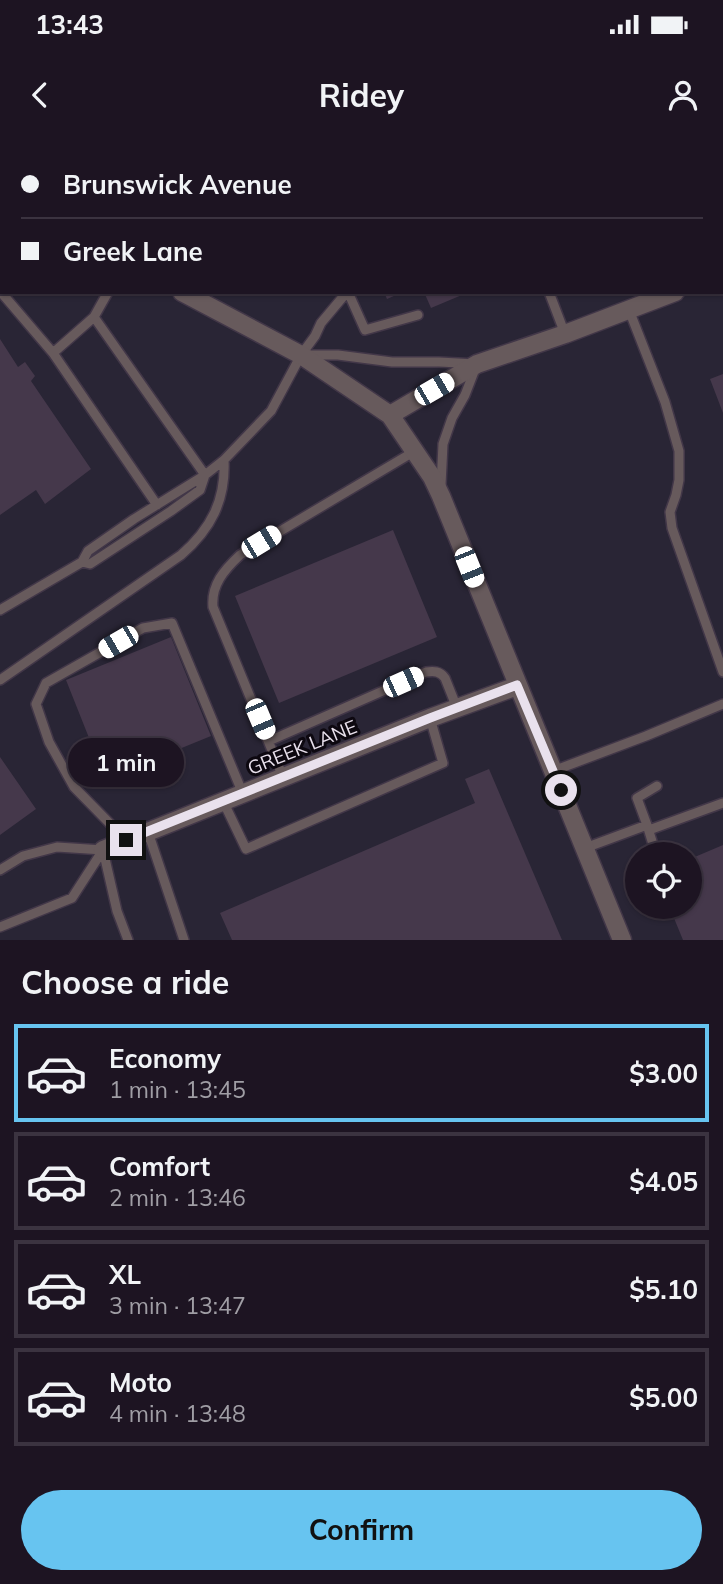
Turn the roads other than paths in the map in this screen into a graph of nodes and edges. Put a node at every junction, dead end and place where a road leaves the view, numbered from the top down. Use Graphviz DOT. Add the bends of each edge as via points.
graph roads {
  1 [pos="3,294"];
  2 [pos="107,294"];
  3 [pos="185,294"];
  4 [pos="346,294"];
  5 [pos="349,294"];
  6 [pos="550,294"];
  7 [pos="670,294"];
  8 [pos="629,310"];
  9 [pos="418,315"];
  10 [pos="94,317"];
  11 [pos="565,334"];
  12 [pos="53,353"];
  13 [pos="300,355"];
  14 [pos="477,364"];
  15 [pos="390,415"];
  16 [pos="415,451"];
  17 [pos="224,460"];
  18 [pos="205,475"];
  19 [pos="441,496"];
  20 [pos="157,505"];
  21 [pos="82,562"];
  22 [pos="0,610"];
  23 [pos="723,672"];
  24 [pos="0,680"];
  25 [pos="517,685"];
  26 [pos="723,704"];
  27 [pos="457,708"];
  28 [pos="430,718"];
  29 [pos="269,741"];
  30 [pos="553,771"];
  31 [pos="283,777"];
  32 [pos="657,786"];
  33 [pos="243,793"];
  34 [pos="223,801"];
  35 [pos="723,803"];
  36 [pos="648,828"];
  37 [pos="148,832"];
  38 [pos="126,840"];
  39 [pos="652,842"];
  40 [pos="584,848"];
  41 [pos="103,850"];
  42 [pos="0,870"];
  43 [pos="0,927"];
  44 [pos="128,940"];
  45 [pos="184,940"];
  46 [pos="622,940"];
  1 -- 12 [label="lane"];
  2 -- 10 [label="lane"];
  3 -- 13 [label="street"];
  4 -- 13 [label="lane"];
  5 -- 9 [label="lane" via="365,330"];
  6 -- 11 [label="lane"];
  7 -- 8 [label="street"];
  8 -- 11 [label="street"];
  8 -- 23 [label="lane" via="679,450 680,480 670,512 672,528"];
  10 -- 12 [label="lane"];
  10 -- 18 [label="lane"];
  11 -- 14 [label="street"];
  12 -- 20 [label="lane"];
  13 -- 14 [label="lane"];
  13 -- 15 [label="street"];
  13 -- 17 [label="lane" via="271,411"];
  14 -- 15 [label="street"];
  14 -- 19 [label="lane" via="443,444"];
  15 -- 16 [label="street"];
  16 -- 19 [label="street"];
  16 -- 29 [label="lane" via="240,555 219,578 213,607"];
  17 -- 18 [label="lane"];
  17 -- 24 [label="lane" via="225,479 217,508 197,541"];
  18 -- 20 [label="lane"];
  18 -- 21 [label="lane" via="200,491 172,511 90,564"];
  19 -- 25 [label="street"];
  20 -- 21 [label="lane" via="88,551"];
  21 -- 22 [label="lane"];
  25 -- 27 [label="street, GREEK LANE"];
  25 -- 30 [label="street"];
  26 -- 30 [label="lane"];
  27 -- 28 [label="street, GREEK LANE"];
  27 -- 29 [label="lane" via="446,678 435,671 426,672"];
  28 -- 31 [label="street, GREEK LANE"];
  28 -- 34 [label="lane" via="443,763 246,849"];
  29 -- 31 [label="lane"];
  30 -- 40 [label="street"];
  31 -- 33 [label="street, GREEK LANE"];
  32 -- 36 [label="lane" via="637,798"];
  33 -- 34 [label="street, GREEK LANE"];
  33 -- 38 [label="lane" via="172,623 142,628 46,683 36,704 49,742 74,787"];
  34 -- 37 [label="street, GREEK LANE"];
  35 -- 36 [label="lane"];
  36 -- 39 [label="lane"];
  36 -- 40 [label="lane"];
  37 -- 38 [label="street, GREEK LANE"];
  37 -- 45 [label="lane"];
  38 -- 41 [label="street, GREEK LANE"];
  40 -- 46 [label="street"];
  41 -- 42 [label="lane" via="57,847 23,856"];
  41 -- 43 [label="lane" via="72,898"];
  41 -- 44 [label="lane"];
}
